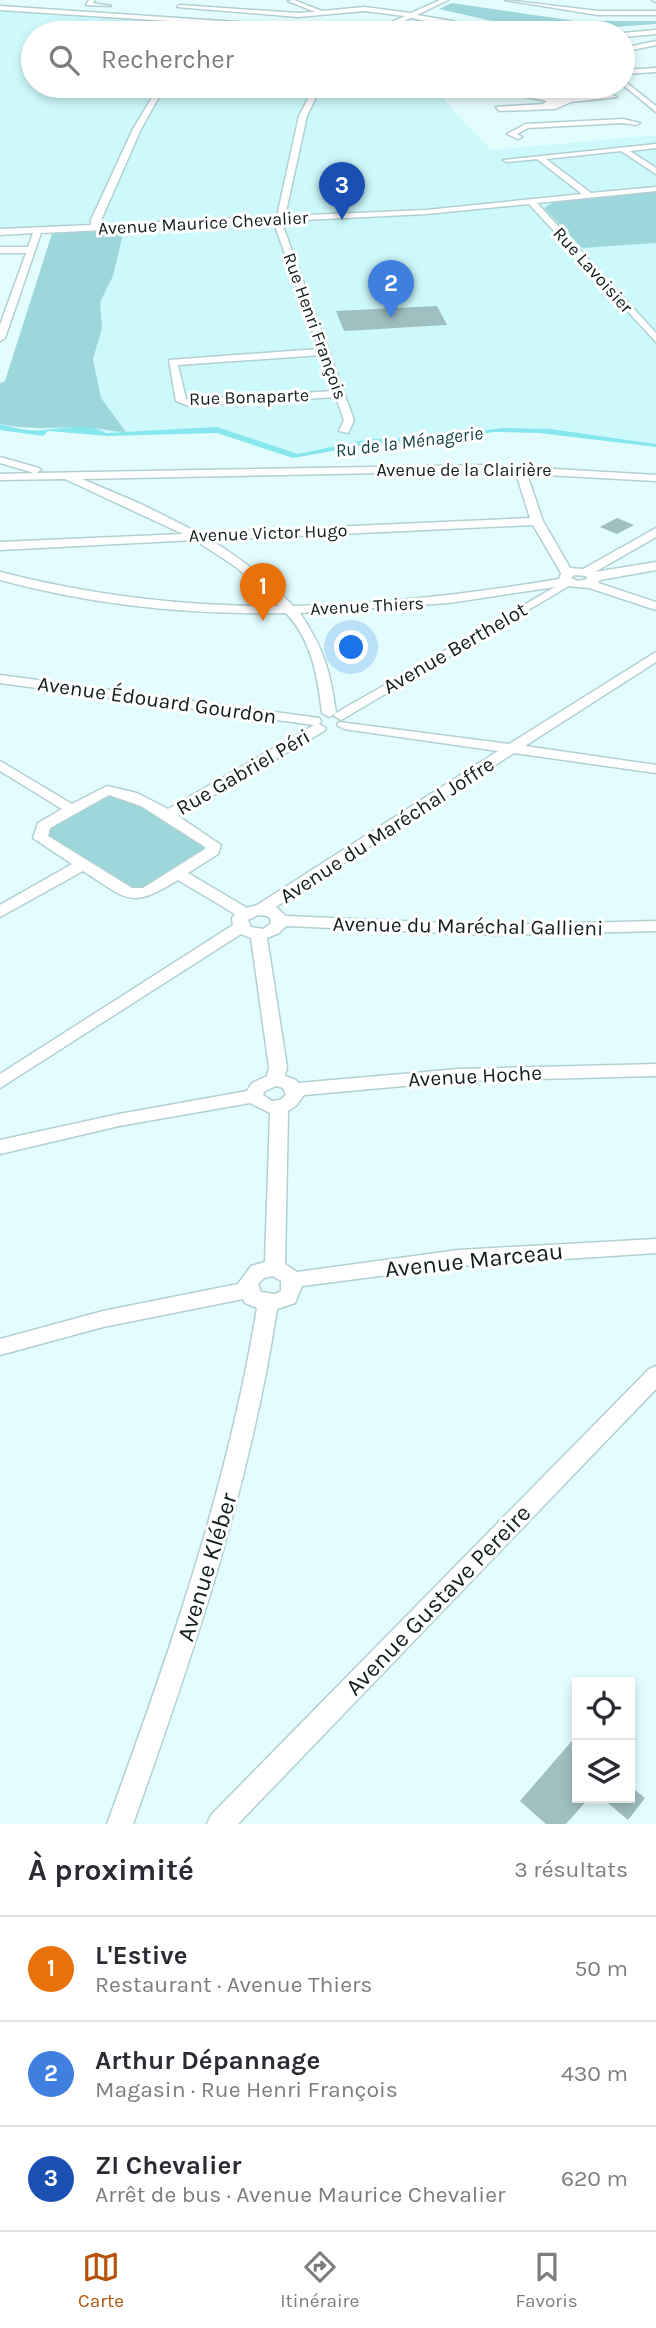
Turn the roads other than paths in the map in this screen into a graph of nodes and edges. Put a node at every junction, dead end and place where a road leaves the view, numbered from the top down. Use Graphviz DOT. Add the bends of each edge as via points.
graph roads {
  1 [pos="16,0"];
  2 [pos="92,0"];
  3 [pos="226,0"];
  4 [pos="445,0"];
  5 [pos="508,0"];
  6 [pos="620,0"];
  7 [pos="292,1"];
  8 [pos="613,3"];
  9 [pos="114,5"];
  10 [pos="180,7"];
  11 [pos="3,8"];
  12 [pos="253,10"];
  13 [pos="315,13"];
  14 [pos="324,13"];
  15 [pos="656,13"];
  16 [pos="410,16"];
  17 [pos="353,19"];
  18 [pos="208,21"];
  19 [pos="399,21"];
  20 [pos="443,21"];
  21 [pos="656,32"];
  22 [pos="635,34"];
  23 [pos="656,43"];
  24 [pos="635,47"];
  25 [pos="656,71"];
  26 [pos="635,72"];
  27 [pos="635,92"];
  28 [pos="656,94"];
  29 [pos="638,95"];
  30 [pos="155,98"];
  31 [pos="311,98"];
  32 [pos="539,98"];
  33 [pos="599,98"];
  34 [pos="554,101"];
  35 [pos="499,109"];
  36 [pos="656,110"];
  37 [pos="513,121"];
  38 [pos="636,123"];
  39 [pos="573,124"];
  40 [pos="522,130"];
  41 [pos="538,132"];
  42 [pos="656,146"];
  43 [pos="623,149"];
  44 [pos="539,157"];
  45 [pos="507,160"];
  46 [pos="656,172"];
  47 [pos="656,189"];
  48 [pos="590,196"];
  49 [pos="531,202"];
  50 [pos="278,220"];
  51 [pos="95,228"];
  52 [pos="38,230"];
  53 [pos="0,232"];
  54 [pos="0,250"];
  55 [pos="32,250"];
  56 [pos="0,293"];
  57 [pos="16,293"];
  58 [pos="3,318"];
  59 [pos="0,338"];
  60 [pos="656,339"];
  61 [pos="324,352"];
  62 [pos="340,394"];
  63 [pos="344,430"];
  64 [pos="0,460"];
  65 [pos="520,469"];
  66 [pos="61,475"];
  67 [pos="0,477"];
  68 [pos="656,478"];
  69 [pos="537,521"];
  70 [pos="656,532"];
  71 [pos="197,536"];
  72 [pos="0,546"];
  73 [pos="656,566"];
  74 [pos="0,576"];
  75 [pos="590,577"];
  76 [pos="568,579"];
  77 [pos="17,581"];
  78 [pos="0,588"];
  79 [pos="656,606"];
  80 [pos="293,611"];
  81 [pos="656,656"];
  82 [pos="0,679"];
  83 [pos="338,718"];
  84 [pos="316,725"];
  85 [pos="511,749"];
  86 [pos="0,765"];
  87 [pos="656,769"];
  88 [pos="71,809"];
  89 [pos="167,816"];
  90 [pos="82,865"];
  91 [pos="179,874"];
  92 [pos="262,909"];
  93 [pos="0,912"];
  94 [pos="243,920"];
  95 [pos="280,921"];
  96 [pos="656,926"];
  97 [pos="258,934"];
  98 [pos="656,1070"];
  99 [pos="275,1080"];
  100 [pos="0,1082"];
  101 [pos="295,1090"];
  102 [pos="254,1096"];
  103 [pos="279,1108"];
  104 [pos="0,1147"];
  105 [pos="656,1246"];
  106 [pos="275,1269"];
  107 [pos="292,1280"];
  108 [pos="248,1290"];
  109 [pos="268,1304"];
  110 [pos="0,1347"];
  111 [pos="656,1375"];
  112 [pos="120,1824"];
  113 [pos="220,1824"];
  1 -- 11 [label="street"];
  2 -- 9 [label="street" via="88,4"];
  3 -- 12 [label="street"];
  4 -- 16 [label="street"];
  5 -- 15 [label="street" via="595,13"];
  6 -- 8 [label="street"];
  7 -- 14 [label="street"];
  10 -- 12 [label="street"];
  11 -- 18 [label="street"];
  12 -- 13 [label="street"];
  13 -- 14 [label="street"];
  13 -- 17 [label="street"];
  14 -- 16 [label="street" via="364,9"];
  16 -- 19 [label="street"];
  16 -- 20 [label="street"];
  21 -- 22 [label="street"];
  23 -- 24 [label="street"];
  25 -- 26 [label="street"];
  27 -- 29 [label="street"];
  28 -- 29 [label="street"];
  29 -- 36 [label="street"];
  30 -- 51 [label="street" via="94,220"];
  31 -- 50 [label="street"];
  32 -- 34 [label="street"];
  33 -- 34 [label="street"];
  34 -- 35 [label="street"];
  34 -- 39 [label="street"];
  37 -- 40 [label="street"];
  38 -- 39 [label="street"];
  39 -- 40 [label="street"];
  40 -- 41 [label="street"];
  42 -- 43 [label="street"];
  43 -- 44 [label="street"];
  43 -- 46 [label="street"];
  44 -- 45 [label="street"];
  44 -- 48 [label="street"];
  47 -- 48 [label="street, Avenue Maurice Chevalier"];
  48 -- 49 [label="street, Avenue Maurice Chevalier"];
  49 -- 50 [label="street, Avenue Maurice Chevalier"];
  49 -- 60 [label="street, Rue Lavoisier"];
  50 -- 51 [label="street, Avenue Maurice Chevalier"];
  50 -- 61 [label="street, Rue Henri François"];
  51 -- 52 [label="street, Avenue Maurice Chevalier"];
  52 -- 53 [label="street, Avenue Maurice Chevalier"];
  52 -- 55 [label="street"];
  54 -- 55 [label="street"];
  55 -- 57 [label="street"];
  56 -- 57 [label="street"];
  57 -- 58 [label="street"];
  58 -- 59 [label="street"];
  61 -- 62 [label="street, Rue Henri François"];
  61 -- 62 [label="street, Rue Bonaparte" via="172,362 181,401 189,403"];
  62 -- 63 [label="street, Rue Henri François" via="349,420"];
  64 -- 66 [label="street"];
  65 -- 66 [label="street, Avenue de la Clairière"];
  65 -- 68 [label="street, Avenue de la Clairière"];
  65 -- 69 [label="street"];
  66 -- 67 [label="street"];
  66 -- 71 [label="street"];
  69 -- 71 [label="street, Avenue Victor Hugo"];
  69 -- 76 [label="street"];
  70 -- 75 [label="street"];
  71 -- 72 [label="street, Avenue Victor Hugo"];
  71 -- 80 [label="street"];
  73 -- 75 [label="street"];
  74 -- 77 [label="street, Avenue Thiers"];
  75 -- 76 [label="street, Avenue Thiers"];
  75 -- 79 [label="street"];
  76 -- 80 [label="street, Avenue Thiers" via="444,601"];
  76 -- 83 [label="street, Avenue Berthelot"];
  77 -- 78 [label="street"];
  77 -- 80 [label="street, Avenue Thiers" via="150,602"];
  80 -- 83 [label="street" via="322,664"];
  81 -- 85 [label="street, Avenue du Maréchal Joffre"];
  82 -- 84 [label="street, Avenue Édouard Gourdon"];
  83 -- 84 [label="street, Avenue Berthelot" via="321,715"];
  83 -- 85 [label="street"];
  84 -- 89 [label="street, Rue Gabriel Péri"];
  85 -- 87 [label="street"];
  85 -- 92 [label="street, Avenue du Maréchal Joffre"];
  86 -- 88 [label="street"];
  88 -- 89 [label="street" via="107,790 116,790"];
  88 -- 90 [label="street" via="43,826 39,835"];
  89 -- 91 [label="street" via="214,847"];
  90 -- 91 [label="street" via="136,894"];
  90 -- 93 [label="street"];
  91 -- 94 [label="street"];
  92 -- 94 [label="street, Avenue du Maréchal Joffre"];
  92 -- 95 [label="street" via="275,913"];
  94 -- 97 [label="street"];
  94 -- 100 [label="street"];
  95 -- 96 [label="street, Avenue du Maréchal Gallieni" via="495,930"];
  95 -- 97 [label="street" via="274,931"];
  97 -- 99 [label="street" via="278,1068"];
  98 -- 101 [label="street, Avenue Hoche" via="459,1076"];
  99 -- 101 [label="street"];
  99 -- 102 [label="street" via="258,1087"];
  101 -- 103 [label="street" via="292,1101"];
  102 -- 103 [label="street" via="267,1107"];
  102 -- 104 [label="street"];
  103 -- 106 [label="street"];
  105 -- 107 [label="street, Avenue Marceau" via="458,1258"];
  106 -- 107 [label="street"];
  106 -- 108 [label="street" via="251,1276"];
  107 -- 109 [label="street" via="291,1294"];
  108 -- 109 [label="street"];
  108 -- 110 [label="street"];
  109 -- 112 [label="street, Avenue Kléber" via="234,1477 205,1580"];
  111 -- 113 [label="street, Avenue Gustave Pereire"];
}
